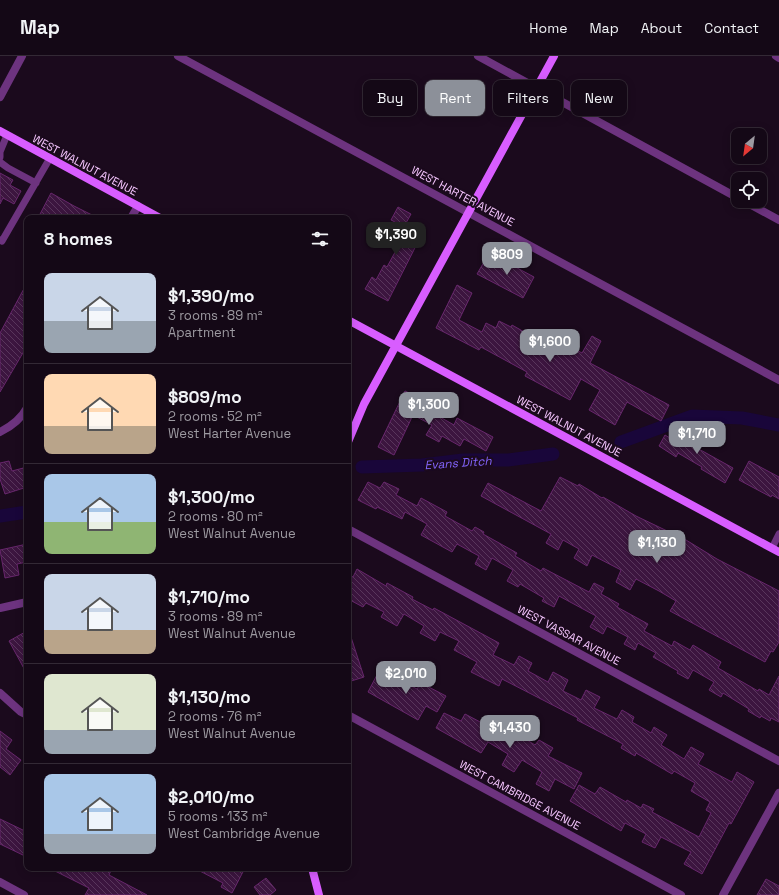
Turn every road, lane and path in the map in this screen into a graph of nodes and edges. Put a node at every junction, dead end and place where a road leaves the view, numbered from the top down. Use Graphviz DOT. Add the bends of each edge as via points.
graph roads {
  1 [pos="22,56"];
  2 [pos="178,56"];
  3 [pos="478,56"];
  4 [pos="554,56"];
  5 [pos="776,56"];
  6 [pos="779,58"];
  7 [pos="522,80"];
  8 [pos="541,80"];
  9 [pos="0,97"];
  10 [pos="563,102"];
  11 [pos="521,116"];
  12 [pos="4,133"];
  13 [pos="0,157"];
  14 [pos="50,158"];
  15 [pos="0,162"];
  16 [pos="36,183"];
  17 [pos="731,194"];
  18 [pos="138,206"];
  19 [pos="757,208"];
  20 [pos="468,212"];
  21 [pos="133,215"];
  22 [pos="154,215"];
  23 [pos="779,220"];
  24 [pos="0,240"];
  25 [pos="351,322"];
  26 [pos="396,345"];
  27 [pos="779,380"];
  28 [pos="24,413"];
  29 [pos="0,432"];
  30 [pos="351,435"];
  31 [pos="351,531"];
  32 [pos="779,534"];
  33 [pos="775,550"];
  34 [pos="24,603"];
  35 [pos="0,608"];
  36 [pos="0,693"];
  37 [pos="24,714"];
  38 [pos="351,717"];
  39 [pos="779,761"];
  40 [pos="779,793"];
  41 [pos="312,871"];
  42 [pos="0,882"];
  43 [pos="24,895"];
  44 [pos="319,895"];
  45 [pos="681,895"];
  46 [pos="723,895"];
  1 -- 9 [label="street"];
  2 -- 20 [label="street, WEST HARTER AVENUE"];
  3 -- 7 [label="street"];
  4 -- 8 [label="main road"];
  5 -- 6 [label="street"];
  10 -- 17 [label="street"];
  11 -- 20 [label="main road"];
  12 -- 13 [label="lane"];
  12 -- 14 [label="main road, WEST WALNUT AVENUE"];
  14 -- 16 [label="lane"];
  14 -- 18 [label="main road, WEST WALNUT AVENUE"];
  15 -- 16 [label="lane"];
  16 -- 24 [label="lane" via="2,241"];
  18 -- 21 [label="street"];
  18 -- 22 [label="main road, WEST WALNUT AVENUE"];
  19 -- 23 [label="street"];
  20 -- 26 [label="main road"];
  20 -- 27 [label="street, WEST HARTER AVENUE"];
  25 -- 26 [label="main road, WEST WALNUT AVENUE"];
  26 -- 30 [label="main road" via="364,404"];
  26 -- 33 [label="main road, WEST WALNUT AVENUE"];
  28 -- 29 [label="street" via="20,419"];
  31 -- 39 [label="street, WEST VASSAR AVENUE"];
  32 -- 33 [label="lane"];
  34 -- 35 [label="street"];
  36 -- 37 [label="street"];
  38 -- 45 [label="street, WEST CAMBRIDGE AVENUE"];
  40 -- 46 [label="street"];
  41 -- 44 [label="main road"];
  42 -- 43 [label="street"];
}
